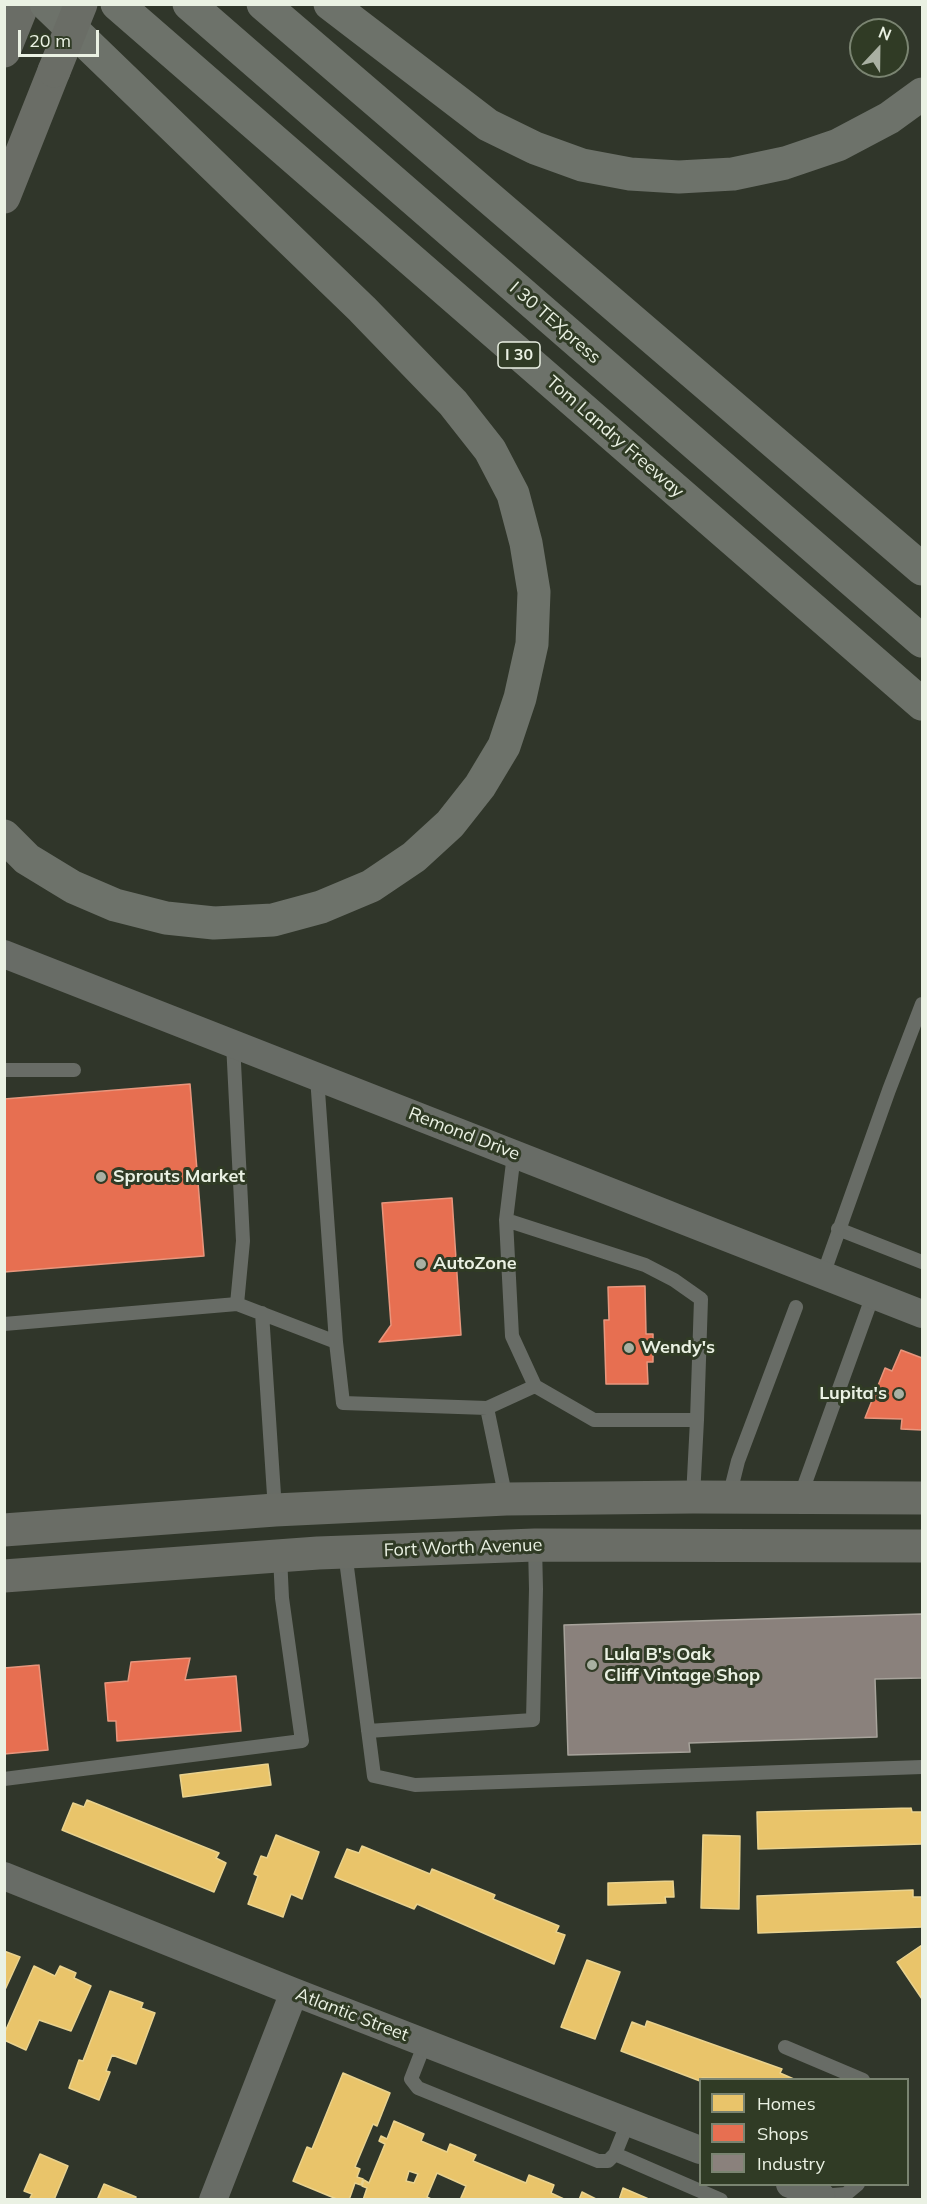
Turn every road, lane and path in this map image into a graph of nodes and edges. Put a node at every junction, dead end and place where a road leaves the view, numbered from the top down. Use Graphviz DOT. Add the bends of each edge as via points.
graph roads {
  1 [pos="45,4"];
  2 [pos="81,4"];
  3 [pos="117,4"];
  4 [pos="189,4"];
  5 [pos="263,4"];
  6 [pos="330,4"];
  7 [pos="922,94"];
  8 [pos="4,197"];
  9 [pos="922,569"];
  10 [pos="922,641"];
  11 [pos="922,704"];
  12 [pos="4,836"];
  13 [pos="4,954"];
  14 [pos="922,1004"];
  15 [pos="233,1043"];
  16 [pos="4,1070"];
  17 [pos="74,1070"];
  18 [pos="317,1077"];
  19 [pos="514,1154"];
  20 [pos="506,1220"];
  21 [pos="838,1229"];
  22 [pos="922,1262"];
  23 [pos="823,1275"];
  24 [pos="873,1295"];
  25 [pos="237,1304"];
  26 [pos="796,1307"];
  27 [pos="262,1313"];
  28 [pos="922,1314"];
  29 [pos="4,1324"];
  30 [pos="336,1342"];
  31 [pos="535,1386"];
  32 [pos="487,1408"];
  33 [pos="697,1420"];
  34 [pos="693,1497"];
  35 [pos="729,1497"];
  36 [pos="800,1497"];
  37 [pos="922,1498"];
  38 [pos="506,1499"];
  39 [pos="275,1510"];
  40 [pos="4,1532"];
  41 [pos="523,1546"];
  42 [pos="922,1546"];
  43 [pos="345,1552"];
  44 [pos="280,1556"];
  45 [pos="7,1576"];
  46 [pos="368,1731"];
  47 [pos="922,1767"];
  48 [pos="4,1779"];
  49 [pos="4,1876"];
  50 [pos="294,1992"];
  51 [pos="425,2043"];
  52 [pos="785,2047"];
  53 [pos="861,2078"];
  54 [pos="628,2122"];
  55 [pos="699,2150"];
  56 [pos="615,2154"];
  57 [pos="795,2186"];
  58 [pos="856,2186"];
  59 [pos="820,2196"];
  60 [pos="218,2198"];
  61 [pos="721,2199"];
  1 -- 12 [label="highway" via="362,309 453,403 490,450 513,494 526,543 534,592 532,644 504,746 458,814 414,857 371,885 321,907 273,920 214,923 166,918 115,905 73,887 27,859"];
  2 -- 8 [label="main road, bridge"];
  3 -- 11 [label="highway, Tom Landry Freeway / I 30"];
  4 -- 10 [label="highway, I 30 TEXpress"];
  5 -- 9 [label="highway"];
  6 -- 7 [label="highway" via="488,125 535,148 630,174 733,174 785,163 838,146 890,118"];
  13 -- 15 [label="street, Remond Drive"];
  14 -- 21 [label="lane"];
  15 -- 18 [label="street, Remond Drive"];
  15 -- 25 [label="lane" via="243,1241"];
  16 -- 17 [label="lane"];
  18 -- 19 [label="street, Remond Drive"];
  18 -- 30 [label="lane"];
  19 -- 20 [label="lane"];
  19 -- 23 [label="street, Remond Drive"];
  20 -- 31 [label="lane" via="512,1336"];
  20 -- 33 [label="lane" via="645,1265 701,1299"];
  21 -- 22 [label="lane"];
  21 -- 23 [label="lane"];
  23 -- 24 [label="street, Remond Drive"];
  24 -- 28 [label="street, Remond Drive"];
  24 -- 36 [label="lane"];
  25 -- 27 [label="lane"];
  25 -- 29 [label="lane"];
  26 -- 35 [label="lane" via="738,1461"];
  27 -- 30 [label="lane"];
  27 -- 39 [label="lane"];
  30 -- 32 [label="lane" via="343,1403"];
  31 -- 32 [label="lane"];
  31 -- 33 [label="lane" via="594,1420"];
  32 -- 38 [label="lane"];
  33 -- 34 [label="lane"];
  34 -- 35 [label="main road"];
  34 -- 38 [label="main road"];
  35 -- 36 [label="main road"];
  36 -- 37 [label="main road"];
  38 -- 39 [label="main road"];
  38 -- 41 [label="main road"];
  39 -- 40 [label="main road"];
  39 -- 44 [label="main road"];
  40 -- 45 [label="main road"];
  41 -- 42 [label="main road, Fort Worth Avenue"];
  41 -- 43 [label="main road, Fort Worth Avenue"];
  41 -- 46 [label="lane" via="536,1589 532,1720"];
  43 -- 44 [label="main road, Fort Worth Avenue"];
  43 -- 46 [label="lane"];
  44 -- 45 [label="main road, Fort Worth Avenue"];
  44 -- 48 [label="lane" via="302,1741"];
  46 -- 47 [label="lane" via="374,1776 415,1785"];
  49 -- 50 [label="street, Atlantic Street"];
  50 -- 51 [label="street, Atlantic Street"];
  50 -- 60 [label="street"];
  51 -- 54 [label="street, Atlantic Street"];
  51 -- 56 [label="lane" via="411,2079 418,2088 598,2161 608,2161"];
  52 -- 53 [label="lane"];
  54 -- 55 [label="street, Atlantic Street"];
  54 -- 56 [label="lane"];
  56 -- 61 [label="lane"];
  57 -- 59 [label="street"];
  58 -- 59 [label="lane" via="846,2194"];
}
